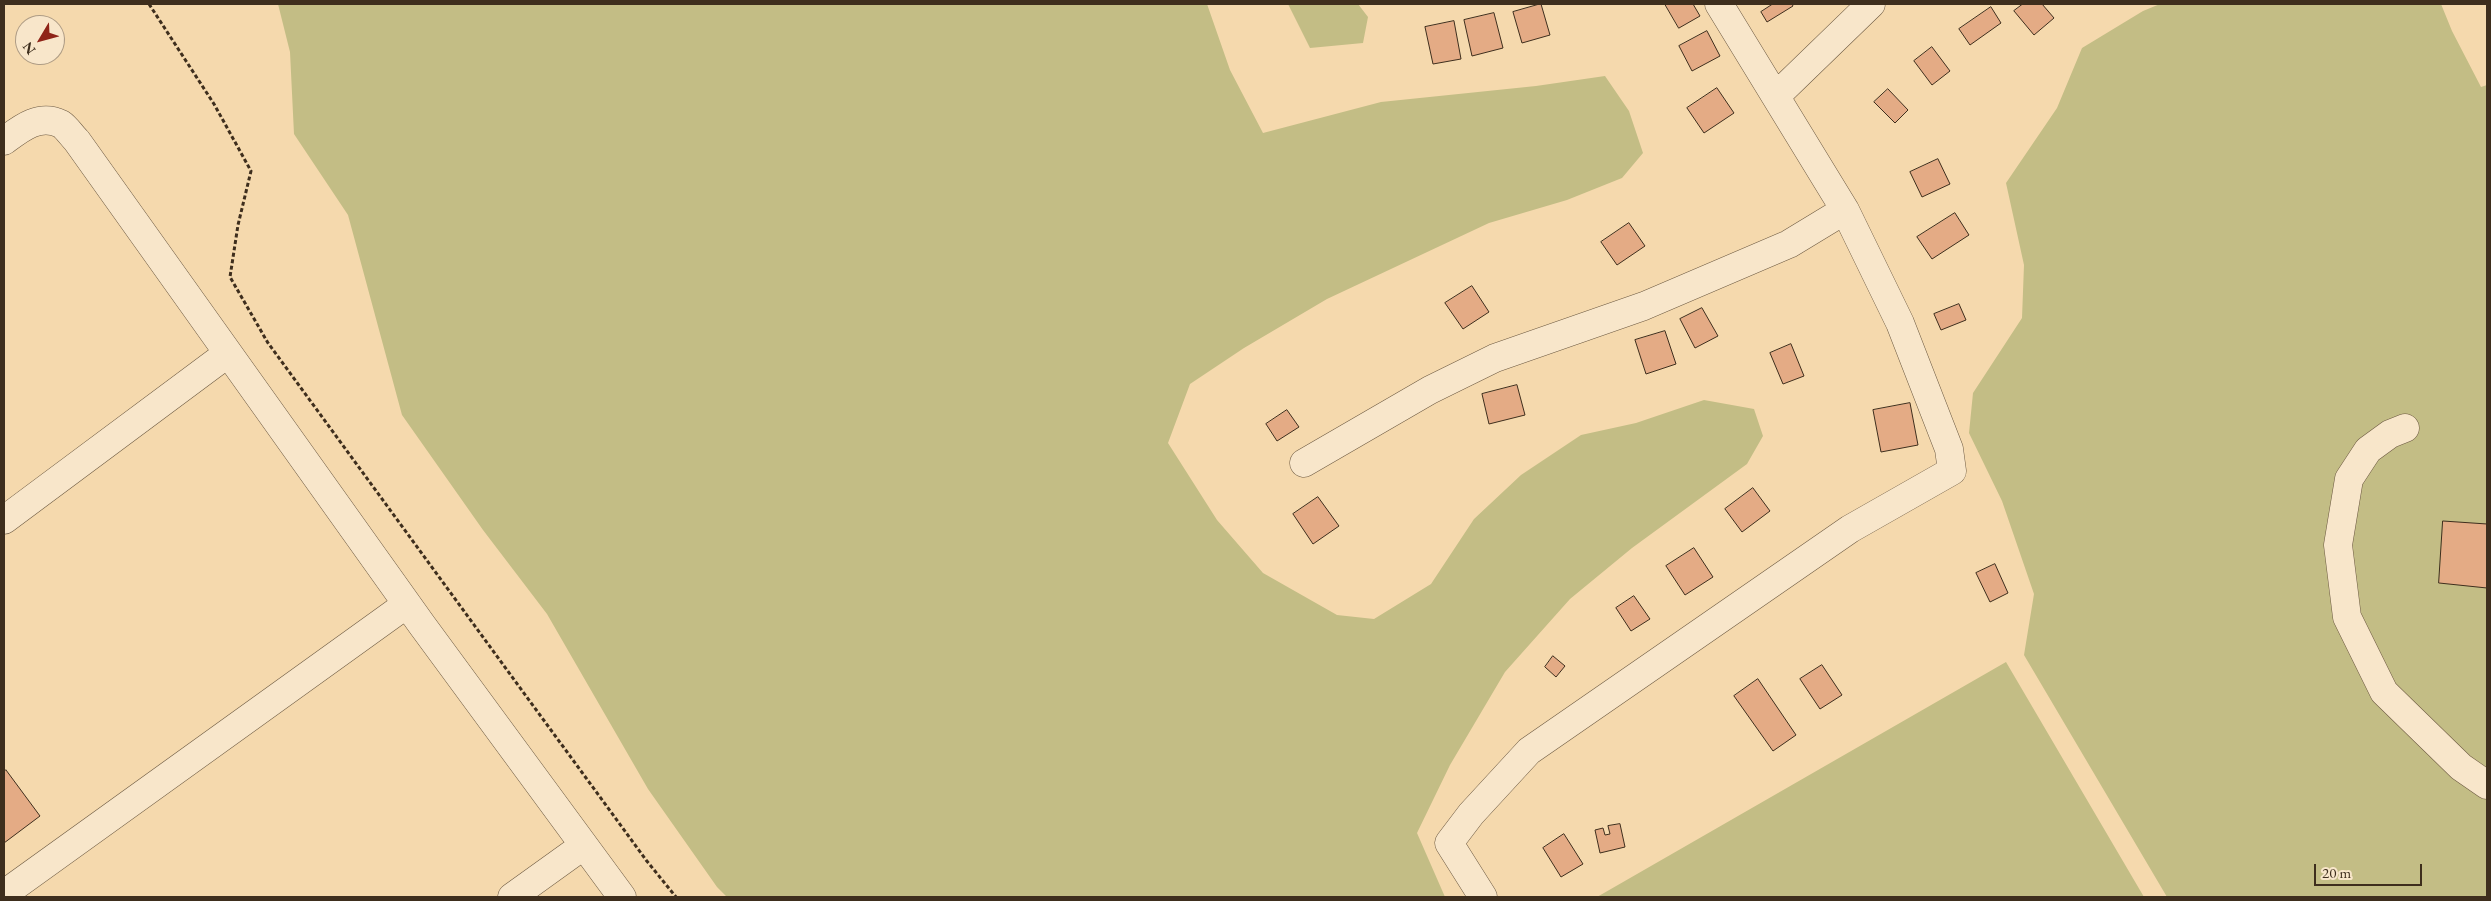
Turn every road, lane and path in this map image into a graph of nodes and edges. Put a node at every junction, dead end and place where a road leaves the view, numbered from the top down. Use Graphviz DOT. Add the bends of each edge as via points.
graph roads {
  1 [pos="149,4"];
  2 [pos="1719,4"];
  3 [pos="1871,4"];
  4 [pos="1776,96"];
  5 [pos="4,141"];
  6 [pos="1844,210"];
  7 [pos="227,354"];
  8 [pos="2405,428"];
  9 [pos="1304,463"];
  10 [pos="4,520"];
  11 [pos="407,604"];
  12 [pos="2487,785"];
  13 [pos="583,846"];
  14 [pos="4,894"];
  15 [pos="512,897"];
  16 [pos="622,897"];
  17 [pos="676,897"];
  18 [pos="1483,897"];
  1 -- 17 [label="path" via="214,104 251,171 230,277 268,343"];
  2 -- 4 [label="street"];
  3 -- 4 [label="street"];
  4 -- 6 [label="street"];
  5 -- 7 [label="street" via="25,125 43,120 61,124"];
  6 -- 9 [label="street" via="1788,244 1644,306 1495,358 1430,390"];
  6 -- 18 [label="street" via="1900,323 1949,449 1952,471 1850,529 1529,751 1449,842"];
  7 -- 10 [label="street"];
  7 -- 11 [label="street"];
  8 -- 12 [label="street" via="2390,434 2368,450 2349,480 2338,546 2347,617 2384,692 2461,767"];
  11 -- 13 [label="street"];
  11 -- 14 [label="street"];
  13 -- 15 [label="street"];
  13 -- 16 [label="street"];
}
